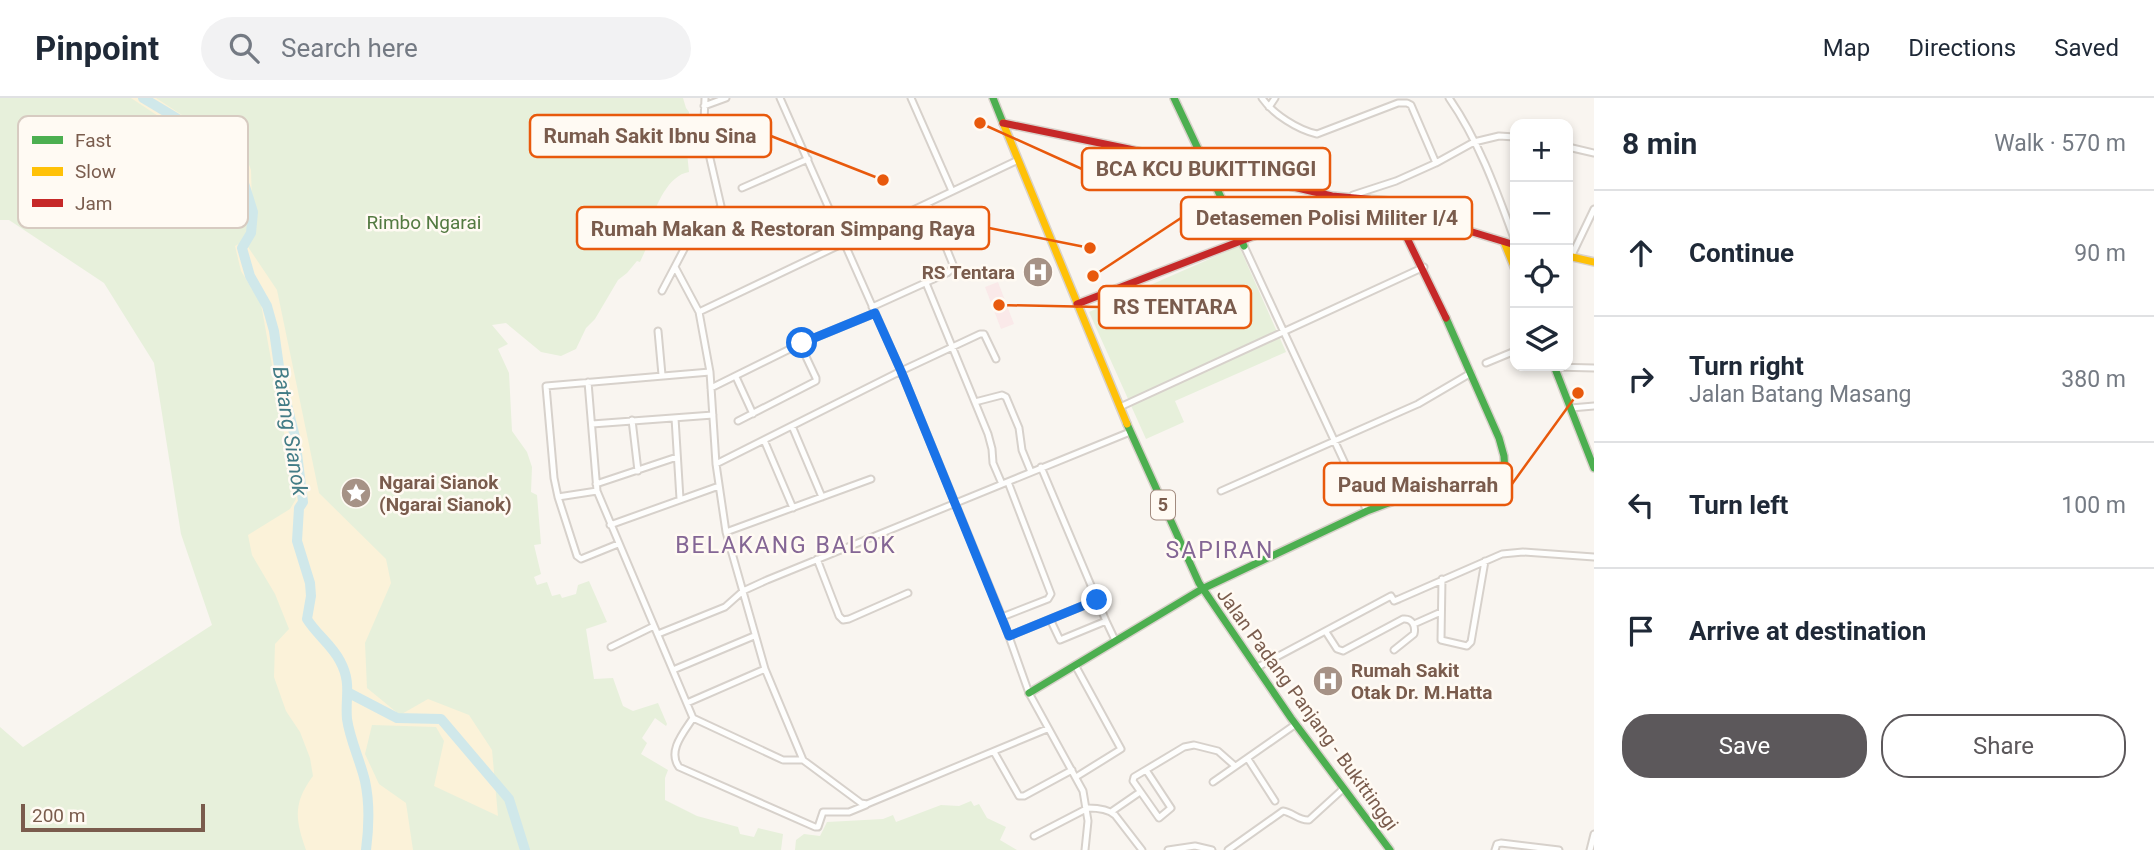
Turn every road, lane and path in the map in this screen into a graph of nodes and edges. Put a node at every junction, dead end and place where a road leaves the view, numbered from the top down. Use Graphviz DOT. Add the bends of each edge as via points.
graph roads {
  1 [pos="705,98"];
  2 [pos="726,98"];
  3 [pos="780,98"];
  4 [pos="911,98"];
  5 [pos="993,98"];
  6 [pos="1174,98"];
  7 [pos="1262,98"];
  8 [pos="1275,98"];
  9 [pos="1449,98"];
  10 [pos="704,106"];
  11 [pos="1269,107"];
  12 [pos="1003,123"];
  13 [pos="1510,137"];
  14 [pos="1474,142"];
  15 [pos="1573,149"];
  16 [pos="1594,153"];
  17 [pos="808,159"];
  18 [pos="1018,160"];
  19 [pos="1436,163"];
  20 [pos="1209,169"];
  21 [pos="742,188"];
  22 [pos="952,191"];
  23 [pos="1344,198"];
  24 [pos="1389,201"];
  25 [pos="928,203"];
  26 [pos="1594,209"];
  27 [pos="1592,218"];
  28 [pos="1510,231"];
  29 [pos="1504,242"];
  30 [pos="1242,243"];
  31 [pos="1510,243"];
  32 [pos="846,244"];
  33 [pos="1573,251"];
  34 [pos="1510,257"];
  35 [pos="1573,257"];
  36 [pos="1594,262"];
  37 [pos="675,267"];
  38 [pos="1424,267"];
  39 [pos="926,283"];
  40 [pos="662,291"];
  41 [pos="1077,304"];
  42 [pos="874,310"];
  43 [pos="699,312"];
  44 [pos="658,331"];
  45 [pos="1284,332"];
  46 [pos="800,344"];
  47 [pos="952,347"];
  48 [pos="1510,353"];
  49 [pos="996,359"];
  50 [pos="1486,363"];
  51 [pos="1573,367"];
  52 [pos="1594,368"];
  53 [pos="901,371"];
  54 [pos="1556,371"];
  55 [pos="710,372"];
  56 [pos="1471,373"];
  57 [pos="662,375"];
  58 [pos="736,377"];
  59 [pos="588,382"];
  60 [pos="711,388"];
  61 [pos="975,402"];
  62 [pos="1594,406"];
  63 [pos="1120,407"];
  64 [pos="1571,408"];
  65 [pos="753,414"];
  66 [pos="713,415"];
  67 [pos="675,418"];
  68 [pos="632,420"];
  69 [pos="738,421"];
  70 [pos="592,424"];
  71 [pos="792,426"];
  72 [pos="1130,432"];
  73 [pos="764,440"];
  74 [pos="1334,440"];
  75 [pos="1590,449"];
  76 [pos="677,457"];
  77 [pos="716,464"];
  78 [pos="1041,467"];
  79 [pos="1594,468"];
  80 [pos="638,471"];
  81 [pos="1031,472"];
  82 [pos="872,479"];
  83 [pos="1005,483"];
  84 [pos="596,484"];
  85 [pos="719,486"];
  86 [pos="597,491"];
  87 [pos="1220,491"];
  88 [pos="558,497"];
  89 [pos="822,497"];
  90 [pos="680,499"];
  91 [pos="955,505"];
  92 [pos="793,508"];
  93 [pos="1367,511"];
  94 [pos="610,525"];
  95 [pos="726,532"];
  96 [pos="618,544"];
  97 [pos="1594,557"];
  98 [pos="817,559"];
  99 [pos="1485,561"];
  100 [pos="1443,579"];
  101 [pos="1202,589"];
  102 [pos="743,591"];
  103 [pos="908,593"];
  104 [pos="1097,600"];
  105 [pos="1441,612"];
  106 [pos="1002,617"];
  107 [pos="1050,619"];
  108 [pos="1106,621"];
  109 [pos="1414,624"];
  110 [pos="654,625"];
  111 [pos="1326,632"];
  112 [pos="658,635"];
  113 [pos="754,635"];
  114 [pos="1009,636"];
  115 [pos="1115,640"];
  116 [pos="611,647"];
  117 [pos="1394,650"];
  118 [pos="1075,665"];
  119 [pos="1256,668"];
  120 [pos="765,669"];
  121 [pos="673,670"];
  122 [pos="1029,693"];
  123 [pos="687,703"];
  124 [pos="693,718"];
  125 [pos="1296,724"];
  126 [pos="1048,729"];
  127 [pos="994,752"];
  128 [pos="1248,759"];
  129 [pos="803,760"];
  130 [pos="1235,766"];
  131 [pos="1072,769"];
  132 [pos="1146,770"];
  133 [pos="1076,777"];
  134 [pos="1213,782"];
  135 [pos="1343,789"];
  136 [pos="1140,792"];
  137 [pos="1275,801"];
  138 [pos="867,804"];
  139 [pos="1088,808"];
  140 [pos="1111,812"];
  141 [pos="1594,834"];
  142 [pos="1034,836"];
  143 [pos="1085,850"];
  144 [pos="1142,850"];
  145 [pos="1168,850"];
  146 [pos="1212,850"];
  147 [pos="1228,850"];
  148 [pos="1390,850"];
  149 [pos="1495,850"];
  150 [pos="1559,850"];
  151 [pos="1590,850"];
  1 -- 10 [label="street"];
  2 -- 10 [label="street"];
  3 -- 17 [label="street"];
  4 -- 22 [label="street"];
  5 -- 12 [label="main road, Jalan Padang Panjang - Bukittinggi"];
  6 -- 20 [label="main road"];
  7 -- 11 [label="street"];
  8 -- 11 [label="street"];
  9 -- 14 [label="street"];
  10 -- 37 [label="street" via="706,141 721,206 702,215"];
  11 -- 19 [label="street" via="1317,134 1406,103 1411,105"];
  12 -- 18 [label="main road, Jalan Padang Panjang - Bukittinggi / 5"];
  12 -- 20 [label="main road"];
  13 -- 14 [label="street"];
  14 -- 19 [label="street"];
  14 -- 28 [label="street"];
  15 -- 16 [label="street"];
  17 -- 21 [label="street"];
  17 -- 32 [label="street"];
  18 -- 22 [label="street"];
  18 -- 41 [label="main road, Jalan Padang Panjang - Bukittinggi / 5"];
  19 -- 23 [label="street"];
  20 -- 23 [label="main road"];
  20 -- 30 [label="main road"];
  22 -- 25 [label="street"];
  23 -- 24 [label="main road"];
  23 -- 30 [label="main road"];
  24 -- 29 [label="main road"];
  24 -- 38 [label="main road"];
  25 -- 32 [label="street"];
  25 -- 39 [label="street" via="954,267"];
  26 -- 27 [label="street"];
  27 -- 33 [label="street"];
  29 -- 31 [label="main road"];
  29 -- 34 [label="main road"];
  30 -- 41 [label="main road"];
  30 -- 45 [label="street"];
  32 -- 42 [label="street"];
  32 -- 43 [label="street"];
  35 -- 36 [label="main road"];
  37 -- 40 [label="street"];
  37 -- 43 [label="street"];
  38 -- 45 [label="street"];
  38 -- 56 [label="main road"];
  39 -- 42 [label="street"];
  39 -- 47 [label="street"];
  41 -- 63 [label="main road, Jalan Padang Panjang - Bukittinggi / 5"];
  42 -- 46 [label="street"];
  42 -- 53 [label="street"];
  43 -- 55 [label="street"];
  44 -- 57 [label="street"];
  45 -- 63 [label="street"];
  45 -- 74 [label="street"];
  46 -- 58 [label="street"];
  46 -- 65 [label="street" via="816,381"];
  47 -- 49 [label="street" via="984,334"];
  47 -- 53 [label="street"];
  47 -- 61 [label="street"];
  48 -- 50 [label="street"];
  51 -- 52 [label="street"];
  53 -- 71 [label="street"];
  53 -- 91 [label="street"];
  54 -- 64 [label="main road"];
  55 -- 57 [label="street"];
  55 -- 60 [label="street"];
  56 -- 74 [label="street" via="1418,404"];
  56 -- 93 [label="main road" via="1503,451 1505,472 1474,471"];
  57 -- 59 [label="street"];
  58 -- 60 [label="street"];
  58 -- 65 [label="street"];
  59 -- 70 [label="street"];
  59 -- 88 [label="street" via="545,386"];
  60 -- 66 [label="street"];
  61 -- 81 [label="street" via="1006,397"];
  61 -- 83 [label="street" via="993,463"];
  62 -- 64 [label="street"];
  63 -- 72 [label="main road, Jalan Padang Panjang - Bukittinggi / 5"];
  64 -- 75 [label="main road"];
  65 -- 69 [label="street"];
  66 -- 67 [label="street"];
  66 -- 77 [label="street"];
  67 -- 68 [label="street"];
  67 -- 76 [label="street"];
  68 -- 70 [label="street"];
  68 -- 80 [label="street"];
  70 -- 84 [label="street"];
  71 -- 73 [label="street"];
  71 -- 89 [label="street"];
  72 -- 78 [label="street"];
  72 -- 101 [label="main road, Jalan Padang Panjang - Bukittinggi / 5"];
  73 -- 77 [label="street"];
  73 -- 92 [label="street"];
  74 -- 87 [label="street"];
  74 -- 93 [label="street"];
  75 -- 79 [label="main road"];
  76 -- 80 [label="street"];
  76 -- 90 [label="street"];
  77 -- 85 [label="street"];
  78 -- 81 [label="street"];
  78 -- 104 [label="street"];
  80 -- 84 [label="street"];
  81 -- 83 [label="street"];
  82 -- 89 [label="street"];
  83 -- 91 [label="street"];
  83 -- 106 [label="street" via="1051,594"];
  84 -- 86 [label="street"];
  85 -- 90 [label="street"];
  85 -- 95 [label="street"];
  86 -- 88 [label="street"];
  86 -- 94 [label="street"];
  88 -- 96 [label="street" via="578,558"];
  89 -- 92 [label="street"];
  90 -- 94 [label="street"];
  91 -- 98 [label="street"];
  91 -- 106 [label="street"];
  92 -- 95 [label="street"];
  93 -- 101 [label="main road"];
  94 -- 96 [label="street"];
  95 -- 102 [label="street"];
  96 -- 110 [label="street"];
  97 -- 99 [label="street" via="1523,552"];
  98 -- 102 [label="street"];
  98 -- 103 [label="street" via="843,620"];
  99 -- 100 [label="street"];
  99 -- 105 [label="street" via="1469,645 1441,640"];
  100 -- 105 [label="street"];
  100 -- 111 [label="street" via="1394,601 1391,596"];
  101 -- 115 [label="main road"];
  101 -- 119 [label="main road, Jalan Padang Panjang - Bukittinggi / 5"];
  102 -- 112 [label="street" via="725,607"];
  102 -- 113 [label="street"];
  104 -- 107 [label="street"];
  104 -- 108 [label="street"];
  105 -- 109 [label="street"];
  106 -- 114 [label="street"];
  107 -- 108 [label="street" via="1060,640"];
  107 -- 114 [label="street"];
  108 -- 115 [label="street"];
  109 -- 111 [label="street" via="1403,619 1343,650 1337,649"];
  109 -- 117 [label="street" via="1412,638"];
  110 -- 112 [label="street"];
  110 -- 116 [label="street"];
  111 -- 119 [label="street"];
  112 -- 121 [label="street"];
  113 -- 120 [label="street"];
  113 -- 121 [label="street"];
  114 -- 122 [label="street"];
  115 -- 118 [label="main road"];
  118 -- 122 [label="main road"];
  118 -- 133 [label="street" via="1121,749"];
  119 -- 125 [label="main road, Jalan Padang Panjang - Bukittinggi / 5"];
  120 -- 123 [label="street"];
  120 -- 129 [label="street"];
  121 -- 123 [label="street"];
  122 -- 126 [label="street"];
  123 -- 124 [label="street"];
  124 -- 129 [label="street" via="783,760"];
  124 -- 138 [label="street" via="677,744 675,758 680,767 815,827 823,813 849,812"];
  125 -- 128 [label="street"];
  125 -- 135 [label="main road, Jalan Padang Panjang - Bukittinggi / 5"];
  126 -- 127 [label="street"];
  126 -- 131 [label="street"];
  127 -- 131 [label="street" via="1019,796"];
  127 -- 138 [label="street"];
  128 -- 130 [label="street"];
  128 -- 137 [label="street"];
  129 -- 138 [label="street"];
  130 -- 132 [label="street" via="1220,752 1190,745"];
  130 -- 134 [label="street"];
  131 -- 133 [label="street"];
  132 -- 136 [label="street" via="1133,779"];
  132 -- 136 [label="street" via="1171,809 1157,818"];
  133 -- 139 [label="street"];
  135 -- 147 [label="street" via="1309,820 1283,811"];
  135 -- 148 [label="main road, Jalan Padang Panjang - Bukittinggi / 5"];
  136 -- 140 [label="street"];
  139 -- 140 [label="street"];
  139 -- 142 [label="street"];
  139 -- 143 [label="street"];
  140 -- 144 [label="street"];
  141 -- 151 [label="street"];
  145 -- 146 [label="street" via="1195,846"];
  149 -- 150 [label="street" via="1501,843"];
}
